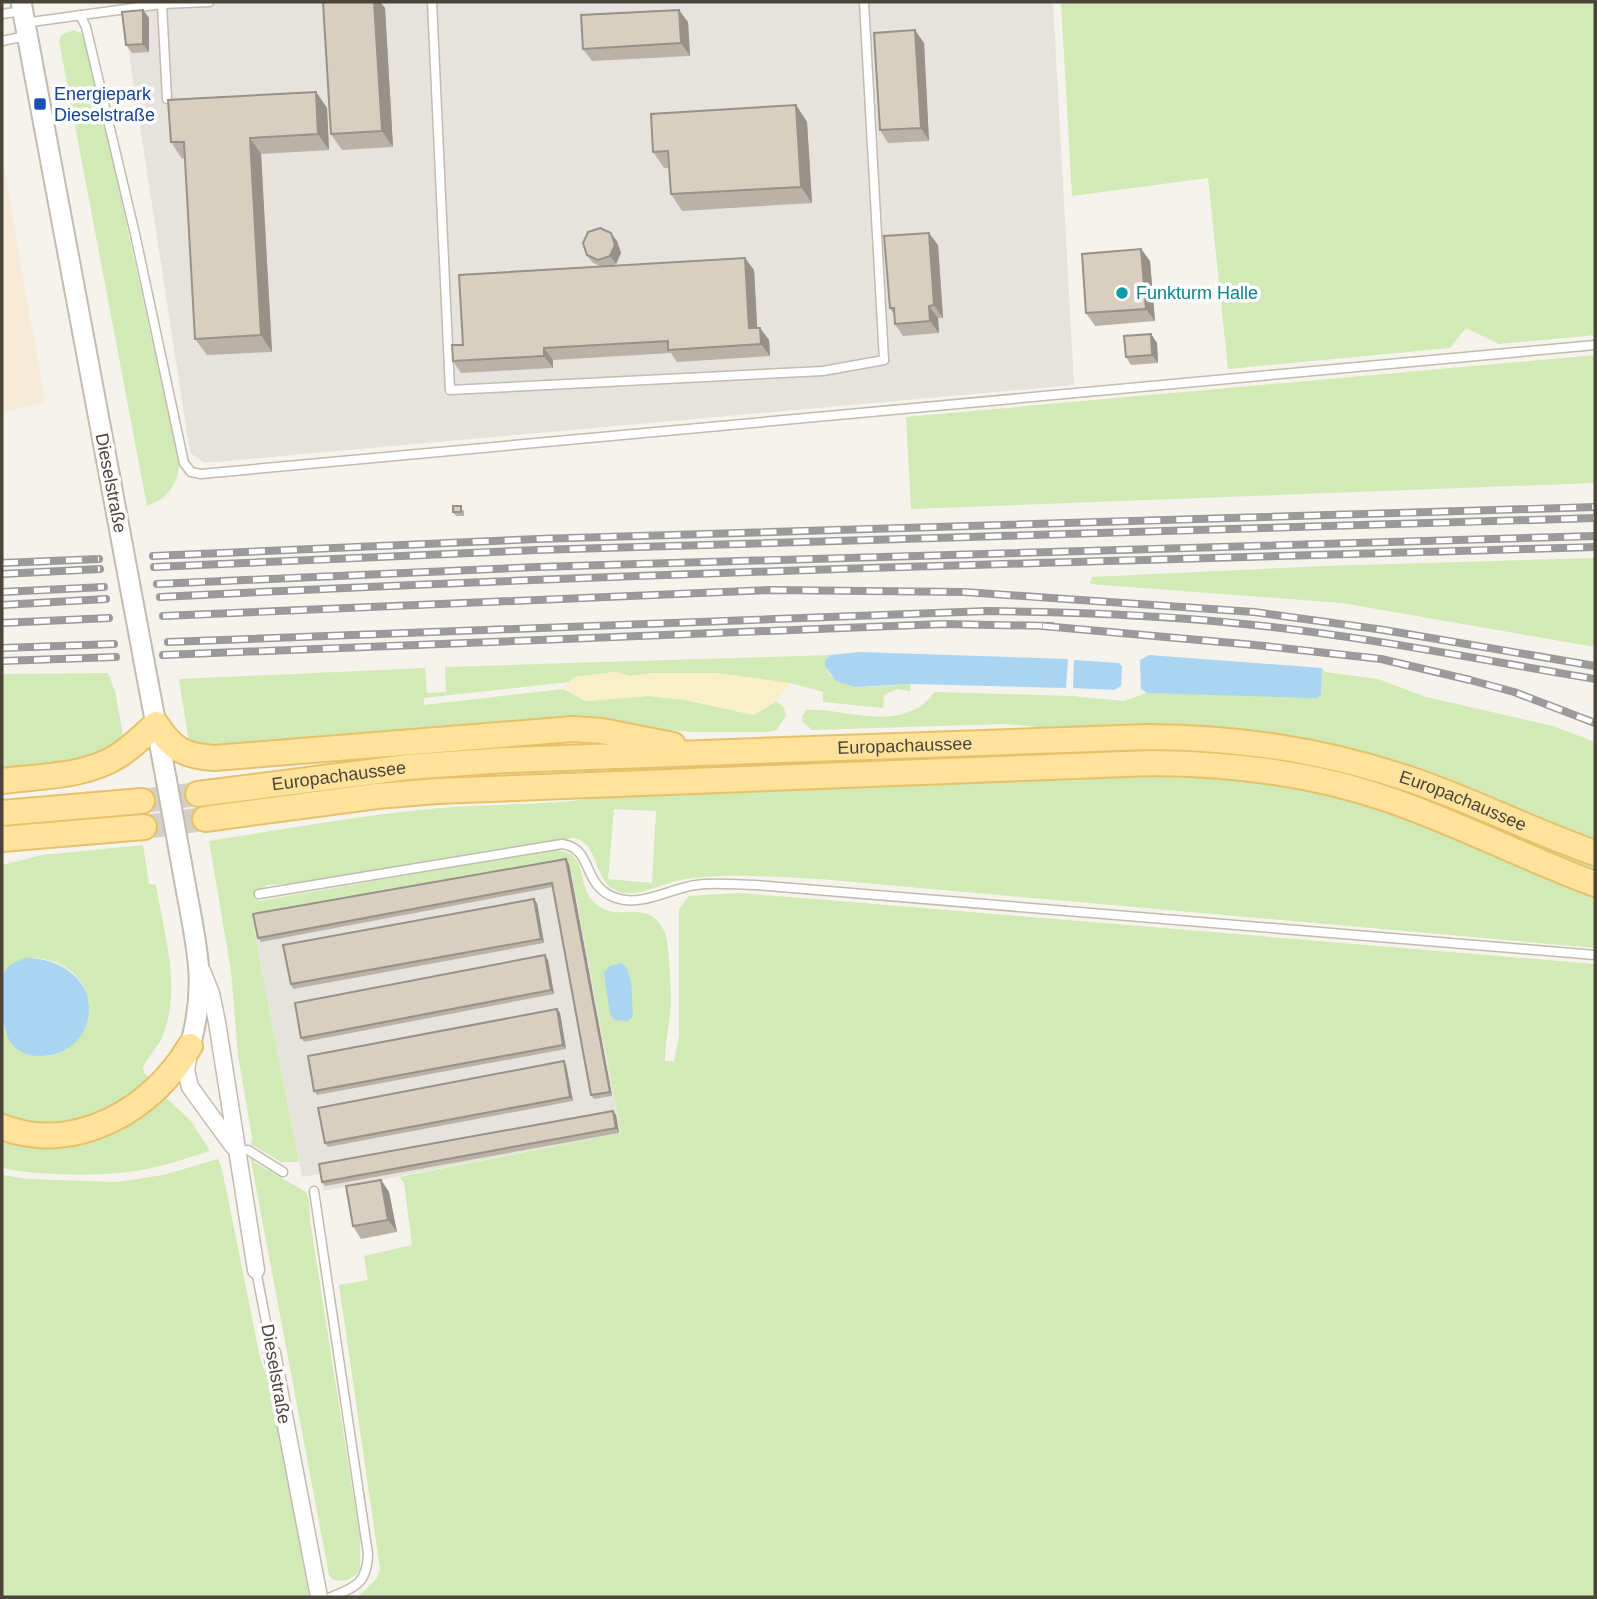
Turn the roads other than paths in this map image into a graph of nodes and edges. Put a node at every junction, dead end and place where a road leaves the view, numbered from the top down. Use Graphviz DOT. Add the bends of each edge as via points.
graph roads {
  1 [pos="209,2"];
  2 [pos="432,2"];
  3 [pos="864,2"];
  4 [pos="162,4"];
  5 [pos="2,14"];
  6 [pos="80,15"];
  7 [pos="24,18"];
  8 [pos="2,41"];
  9 [pos="167,99"];
  10 [pos="1595,345"];
  11 [pos="156,724"];
  12 [pos="720,754"];
  13 [pos="2,780"];
  14 [pos="198,794"];
  15 [pos="142,801"];
  16 [pos="2,813"];
  17 [pos="205,819"];
  18 [pos="144,827"];
  19 [pos="34,836"];
  20 [pos="2,839"];
  21 [pos="2,852"];
  22 [pos="1595,853"];
  23 [pos="1595,884"];
  24 [pos="259,894"];
  25 [pos="1595,955"];
  26 [pos="200,965"];
  27 [pos="190,1046"];
  28 [pos="2,1127"];
  29 [pos="236,1150"];
  30 [pos="282,1172"];
  31 [pos="314,1191"];
  32 [pos="256,1270"];
  33 [pos="272,1353"];
  34 [pos="319,1597"];
  35 [pos="331,1597"];
  1 -- 4 [label="lane"];
  2 -- 3 [label="lane" via="450,390 823,371 884,360"];
  4 -- 6 [label="lane"];
  4 -- 9 [label="lane"];
  5 -- 7 [label="lane"];
  6 -- 7 [label="lane"];
  6 -- 10 [label="lane" via="132,221 184,463 191,472"];
  7 -- 8 [label="lane"];
  7 -- 11 [label="street, Dieselstraße, bridge"];
  11 -- 12 [label="main road" via="175,748 214,758 573,729"];
  11 -- 13 [label="main road" via="118,757 95,767"];
  11 -- 26 [label="street, Dieselstraße, bridge"];
  12 -- 14 [label="main road, Europachaussee" via="408,767"];
  12 -- 22 [label="main road, Europachaussee" via="1147,737 1245,741 1340,758 1407,778"];
  15 -- 16 [label="main road"];
  17 -- 23 [label="main road, Europachaussee" via="377,796 521,786 1194,764 1273,770 1346,786 1435,817"];
  18 -- 19 [label="main road"];
  19 -- 20 [label="main road"];
  19 -- 21 [label="main road"];
  24 -- 25 [label="lane" via="562,844 573,845 581,853 599,889 617,899 639,900 696,885 756,885"];
  26 -- 27 [label="street, Dieselstraße" via="201,1001"];
  26 -- 29 [label="street, Dieselstraße" via="217,1022"];
  27 -- 28 [label="main road" via="164,1082 109,1122 58,1135"];
  27 -- 29 [label="street, Dieselstraße" via="186,1070 190,1087"];
  29 -- 30 [label="lane" via="248,1150"];
  29 -- 32 [label="street, Dieselstraße"];
  31 -- 35 [label="lane" via="368,1554 365,1576"];
  32 -- 33 [label="lane, Dieselstraße"];
  33 -- 34 [label="street, Dieselstraße"];
}
